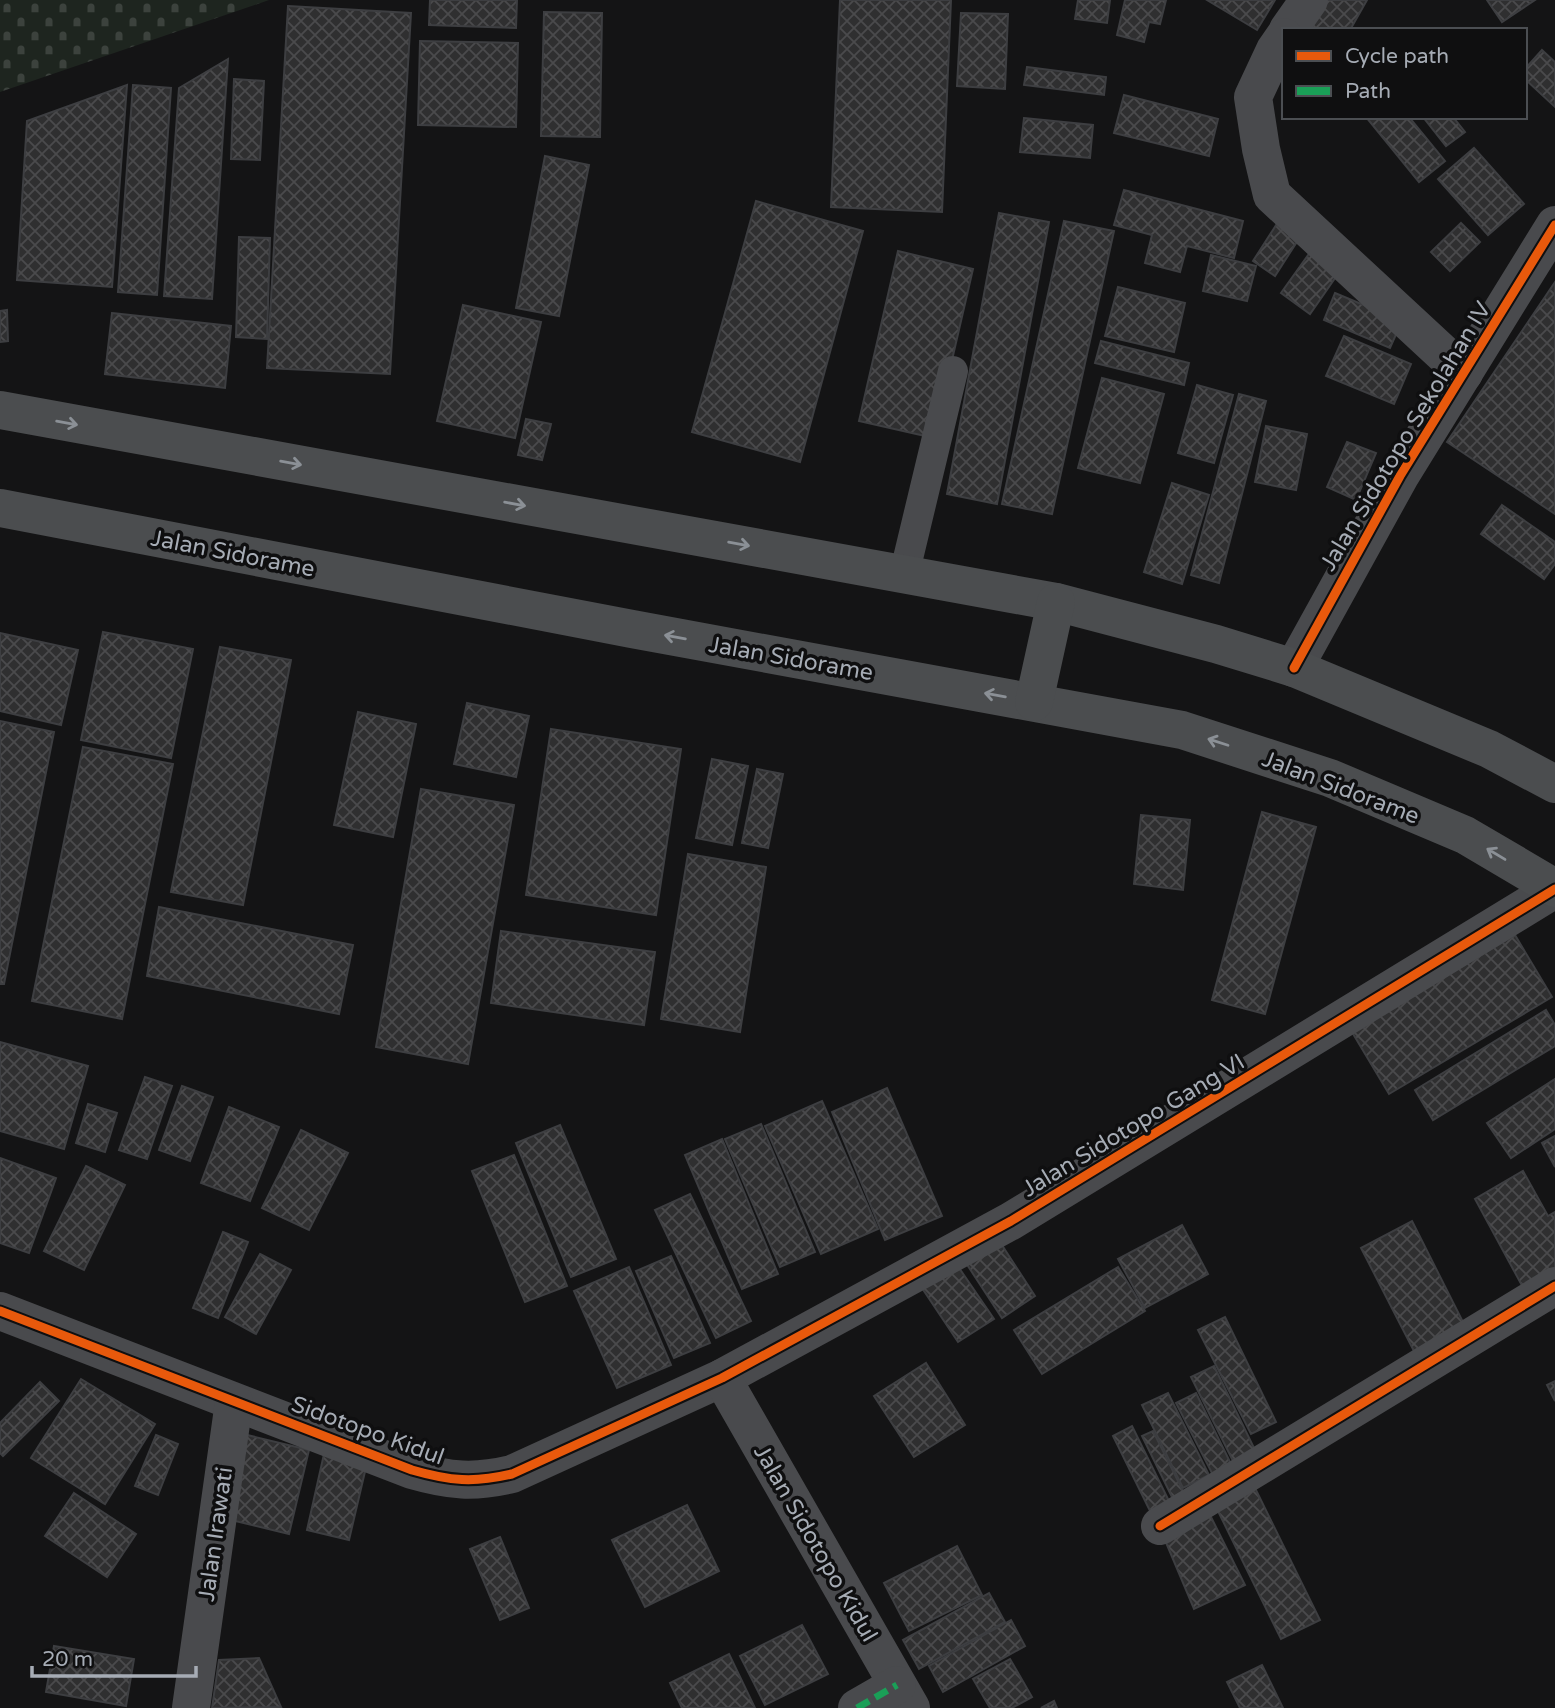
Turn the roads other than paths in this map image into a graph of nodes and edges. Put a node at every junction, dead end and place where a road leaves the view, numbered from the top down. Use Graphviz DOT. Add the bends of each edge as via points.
graph roads {
  1 [pos="1309,0"];
  2 [pos="1289,28"];
  3 [pos="1282,40"];
  4 [pos="1555,225"];
  5 [pos="953,371"];
  6 [pos="1464,373"];
  7 [pos="0,410"];
  8 [pos="0,508"];
  9 [pos="904,575"];
  10 [pos="1056,602"];
  11 [pos="1294,668"];
  12 [pos="1034,702"];
  13 [pos="1555,784"];
  14 [pos="1555,889"];
  15 [pos="1555,1286"];
  16 [pos="0,1311"];
  17 [pos="722,1378"];
  18 [pos="234,1402"];
  19 [pos="1160,1525"];
  20 [pos="904,1696"];
  21 [pos="191,1708"];
  22 [pos="857,1708"];
  1 -- 2 [label="street"];
  3 -- 6 [label="street" via="1253,97 1272,195"];
  4 -- 6 [label="street, Jalan Sidotopo Sekolahan IV"];
  5 -- 9 [label="lane"];
  6 -- 11 [label="street, Jalan Sidotopo Sekolahan IV" via="1379,513"];
  7 -- 9 [label="highway, one-way"];
  12 -- 8 [label="highway, Jalan Sidorame, one-way"];
  9 -- 10 [label="highway"];
  10 -- 11 [label="highway"];
  10 -- 12 [label="highway"];
  11 -- 13 [label="highway" via="1489,750"];
  14 -- 12 [label="highway, Jalan Sidorame, one-way" via="1465,835 1330,778 1182,730"];
  14 -- 17 [label="street, Jalan Sidotopo Gang VI" via="1011,1221"];
  15 -- 19 [label="street"];
  16 -- 18 [label="street, Sidotopo Kidul"];
  17 -- 18 [label="street, Sidotopo Kidul" via="512,1474 486,1480 459,1481 412,1470"];
  17 -- 20 [label="street, Jalan Sidotopo Kidul"];
  18 -- 21 [label="street, Jalan Irawati"];
  20 -- 22 [label="street"];
}
